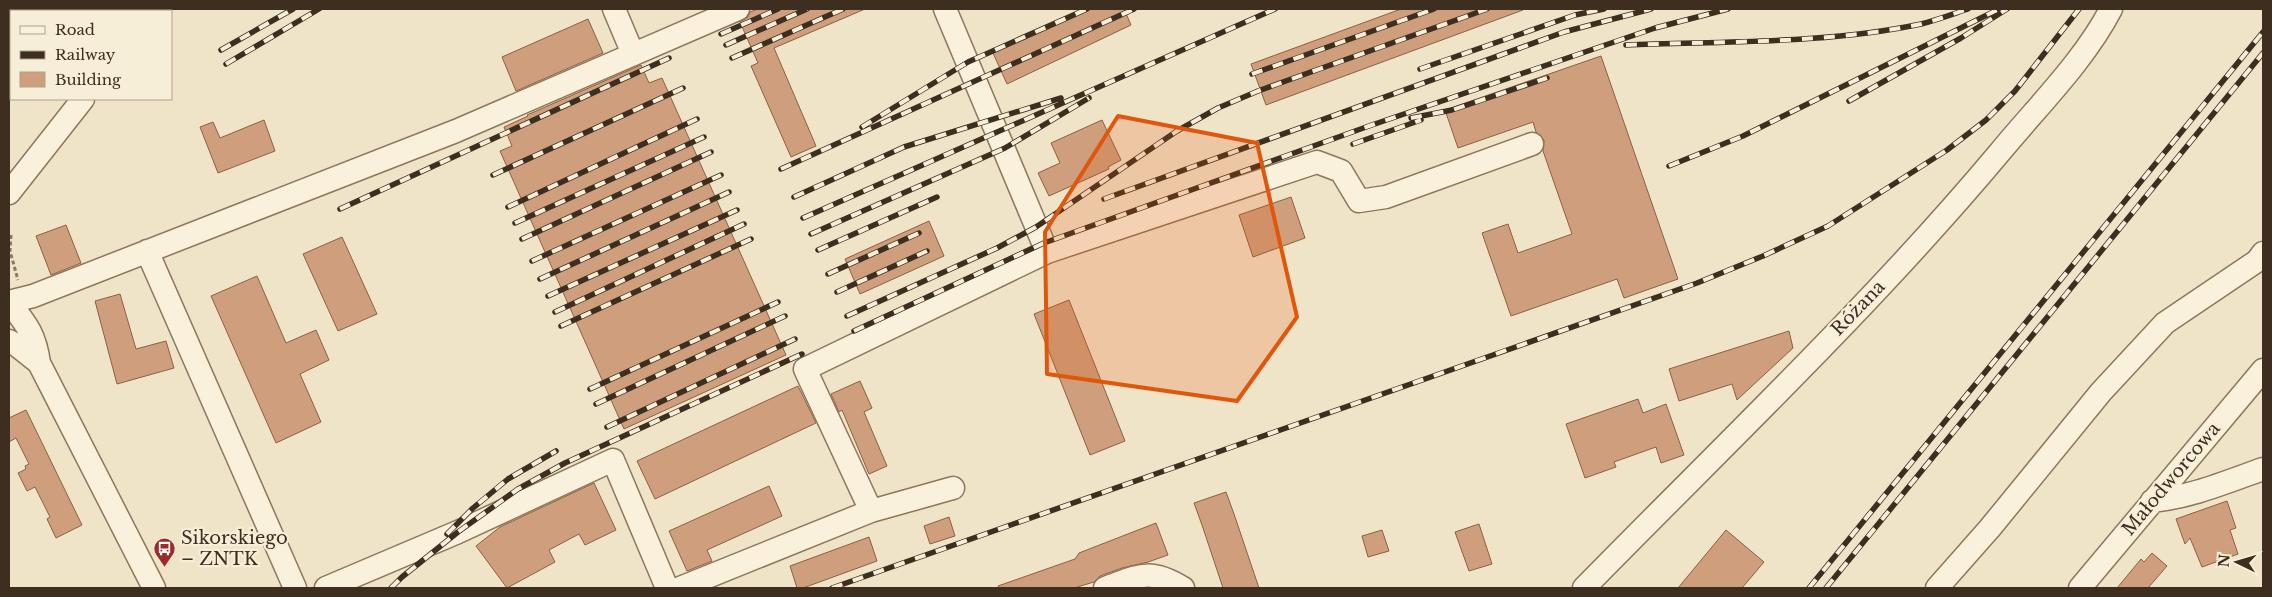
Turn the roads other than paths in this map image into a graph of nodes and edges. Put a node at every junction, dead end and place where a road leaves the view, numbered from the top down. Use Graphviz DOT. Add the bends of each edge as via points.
graph roads {
  1 [pos="614,9"];
  2 [pos="738,9"];
  3 [pos="945,9"];
  4 [pos="2111,9"];
  5 [pos="704,16"];
  6 [pos="633,54"];
  7 [pos="82,100"];
  8 [pos="1532,144"];
  9 [pos="9,193"];
  10 [pos="147,251"];
  11 [pos="1047,252"];
  12 [pos="2263,253"];
  13 [pos="13,301"];
  14 [pos="9,341"];
  15 [pos="39,363"];
  16 [pos="2263,370"];
  17 [pos="2263,469"];
  18 [pos="953,488"];
  19 [pos="2152,501"];
  20 [pos="871,511"];
  21 [pos="154,588"];
  22 [pos="295,588"];
  23 [pos="326,588"];
  24 [pos="667,588"];
  25 [pos="680,588"];
  26 [pos="1105,588"];
  27 [pos="1183,588"];
  28 [pos="1584,588"];
  29 [pos="1937,588"];
  30 [pos="2080,588"];
  1 -- 6 [label="street"];
  2 -- 5 [label="street"];
  3 -- 11 [label="street"];
  4 -- 28 [label="street, Różana" via="2087,47 1950,210 1870,297"];
  5 -- 6 [label="street"];
  6 -- 10 [label="street" via="456,131"];
  7 -- 9 [label="street"];
  8 -- 11 [label="street" via="1386,197 1359,201 1341,172 1317,162"];
  10 -- 13 [label="street"];
  10 -- 22 [label="street"];
  11 -- 20 [label="street" via="806,369"];
  12 -- 29 [label="street" via="2257,261 2165,323 2101,392"];
  13 -- 15 [label="street" via="36,342"];
  14 -- 15 [label="street"];
  15 -- 21 [label="street"];
  16 -- 19 [label="street, Małodworcowa"];
  17 -- 19 [label="street" via="2183,497"];
  18 -- 20 [label="street"];
  19 -- 30 [label="street, Małodworcowa"];
  20 -- 25 [label="street"];
  23 -- 24 [label="street" via="458,532 613,460"];
  26 -- 27 [label="street" via="1144,574 1167,578"];
}
